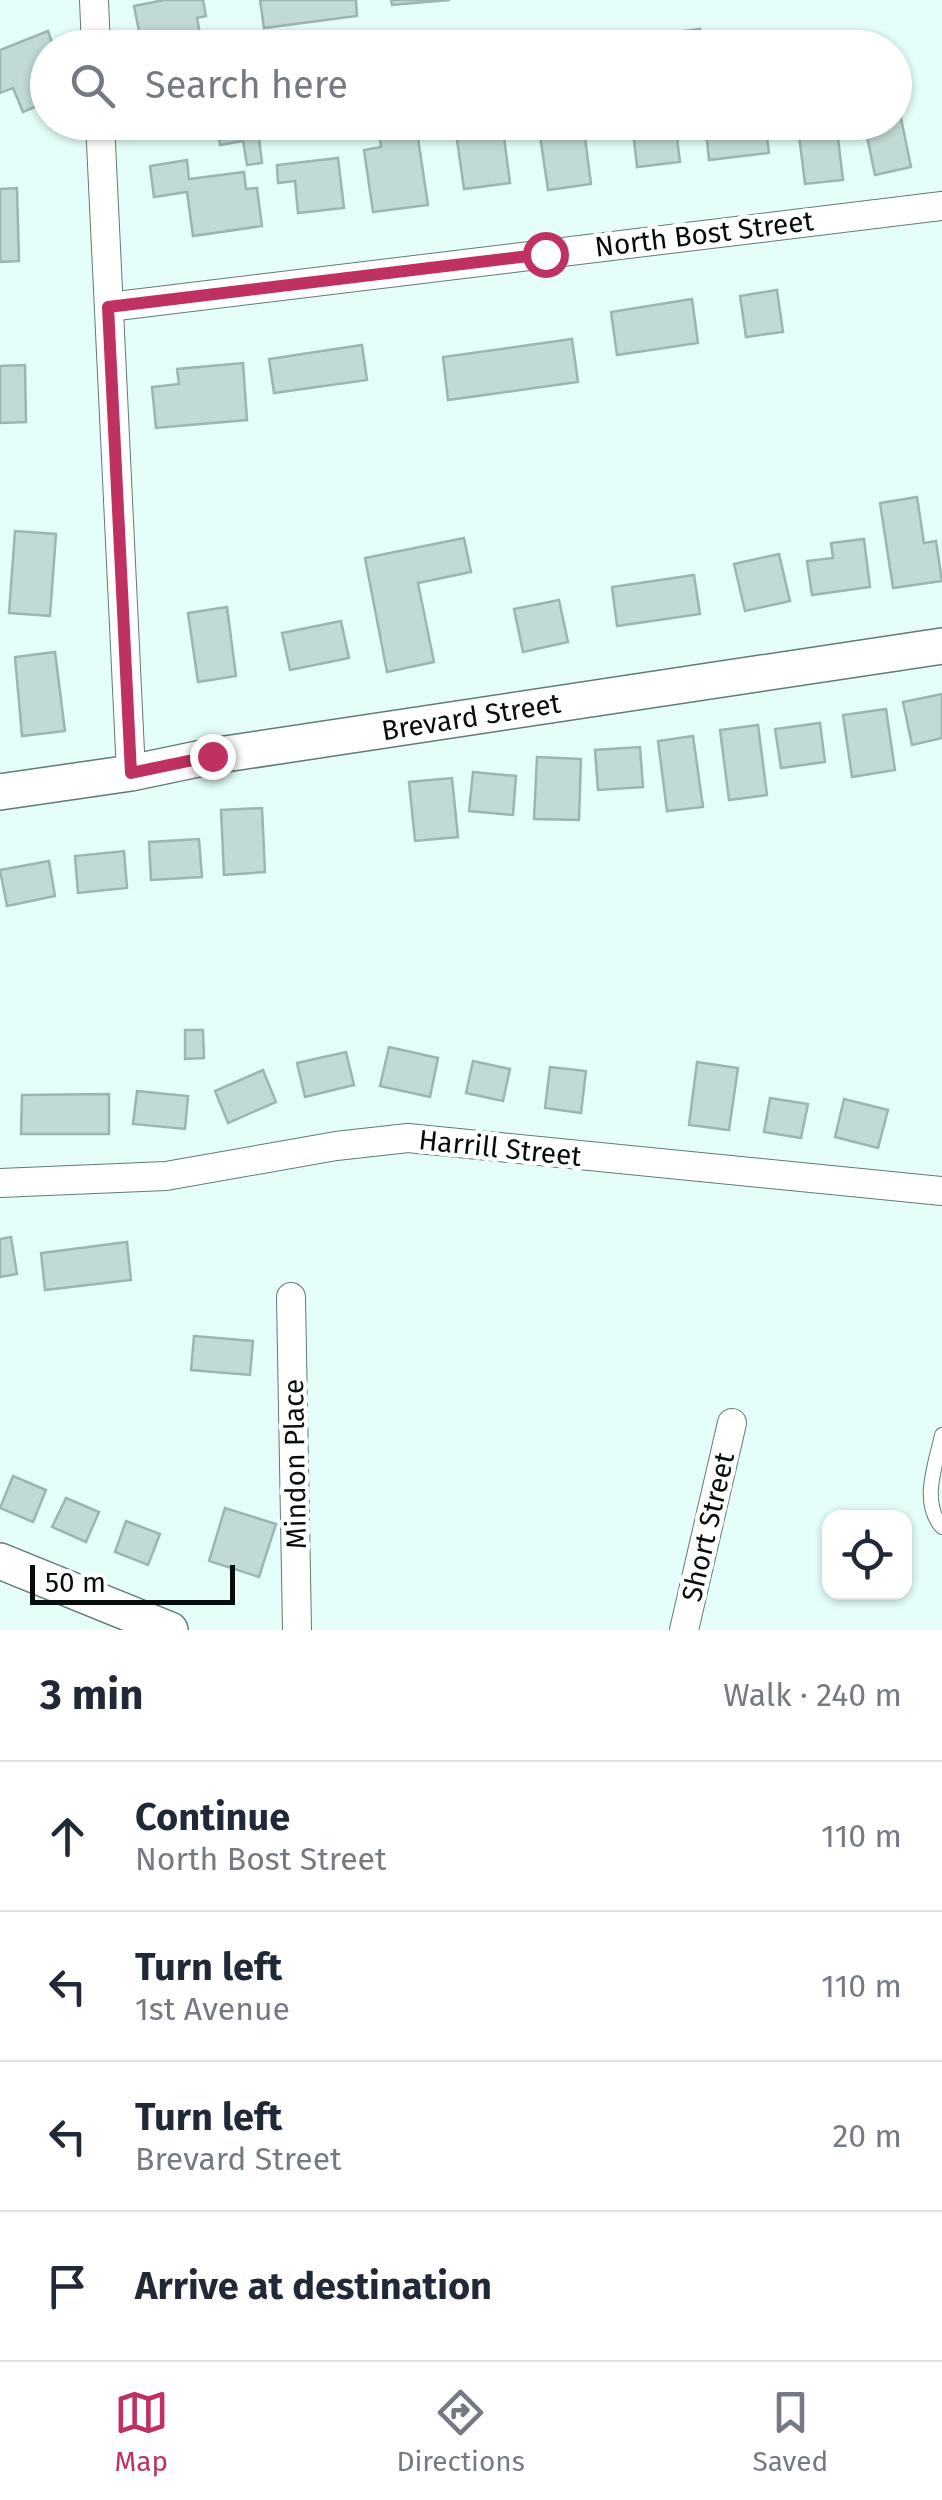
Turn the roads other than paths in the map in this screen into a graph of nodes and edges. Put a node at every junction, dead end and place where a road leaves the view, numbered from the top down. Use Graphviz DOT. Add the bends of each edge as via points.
graph roads {
  1 [pos="94,0"];
  2 [pos="95,30"];
  3 [pos="101,140"];
  4 [pos="942,206"];
  5 [pos="108,307"];
  6 [pos="942,646"];
  7 [pos="131,773"];
  8 [pos="0,792"];
  9 [pos="0,1182"];
  10 [pos="942,1191"];
  11 [pos="291,1297"];
  12 [pos="732,1423"];
  13 [pos="942,1434"];
  14 [pos="942,1526"];
  15 [pos="0,1561"];
  16 [pos="170,1630"];
  17 [pos="297,1630"];
  18 [pos="684,1630"];
  1 -- 2 [label="street"];
  3 -- 5 [label="street"];
  4 -- 5 [label="street, North Bost Street"];
  5 -- 7 [label="street"];
  6 -- 7 [label="street, Brevard Street"];
  7 -- 8 [label="street, Brevard Street"];
  9 -- 10 [label="street, Harrill Street" via="166,1176 408,1138"];
  11 -- 17 [label="street, Mindon Place"];
  12 -- 18 [label="street, Short Street"];
  13 -- 14 [label="lane" via="930,1497"];
  15 -- 16 [label="street"];
}
